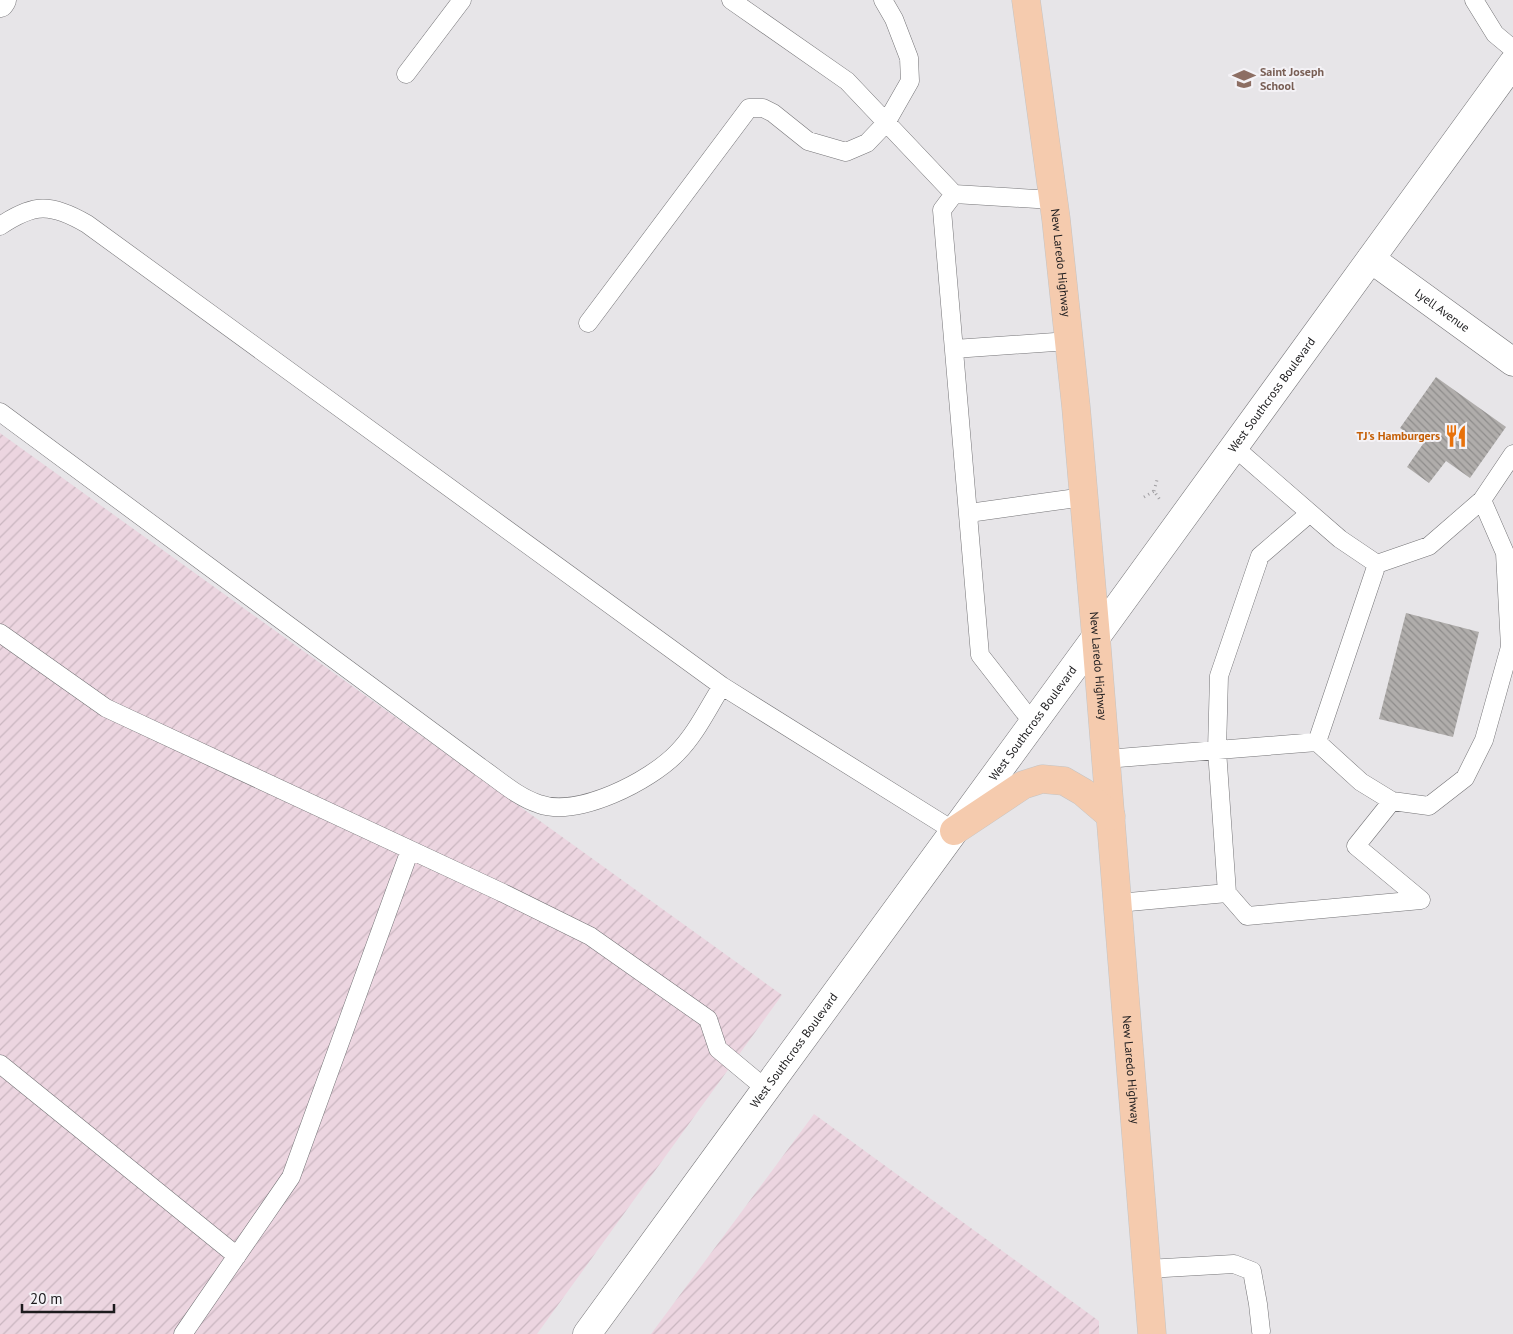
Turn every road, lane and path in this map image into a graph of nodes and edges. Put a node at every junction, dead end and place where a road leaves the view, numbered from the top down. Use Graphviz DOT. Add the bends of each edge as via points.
graph roads {
  1 [pos="462,0"];
  2 [pos="731,0"];
  3 [pos="883,0"];
  4 [pos="1026,0"];
  5 [pos="1474,0"];
  6 [pos="1513,49"];
  7 [pos="1513,63"];
  8 [pos="406,74"];
  9 [pos="886,123"];
  10 [pos="954,194"];
  11 [pos="1053,200"];
  12 [pos="0,226"];
  13 [pos="1371,258"];
  14 [pos="588,323"];
  15 [pos="1069,341"];
  16 [pos="954,349"];
  17 [pos="1513,362"];
  18 [pos="0,412"];
  19 [pos="1234,447"];
  20 [pos="1513,454"];
  21 [pos="1157,480"];
  22 [pos="1154,491"];
  23 [pos="1084,497"];
  24 [pos="1144,497"];
  25 [pos="1482,500"];
  26 [pos="1160,501"];
  27 [pos="968,513"];
  28 [pos="1310,513"];
  29 [pos="1377,564"];
  30 [pos="0,633"];
  31 [pos="1096,637"];
  32 [pos="722,686"];
  33 [pos="1033,723"];
  34 [pos="1317,742"];
  35 [pos="1217,750"];
  36 [pos="1106,759"];
  37 [pos="1392,801"];
  38 [pos="1111,816"];
  39 [pos="954,831"];
  40 [pos="410,850"];
  41 [pos="1227,893"];
  42 [pos="1118,903"];
  43 [pos="0,1064"];
  44 [pos="766,1088"];
  45 [pos="237,1256"];
  46 [pos="1147,1269"];
  47 [pos="1261,1331"];
  48 [pos="183,1334"];
  49 [pos="587,1334"];
  50 [pos="1152,1334"];
  1 -- 8 [label="lane"];
  2 -- 9 [label="lane" via="846,81"];
  3 -- 9 [label="lane" via="909,58 910,81"];
  4 -- 11 [label="main road, New Laredo Highway"];
  5 -- 6 [label="lane" via="1496,34"];
  7 -- 13 [label="street, West Southcross Boulevard"];
  9 -- 10 [label="lane"];
  9 -- 14 [label="lane" via="867,143 846,152 808,141 764,108 749,108"];
  10 -- 11 [label="lane"];
  10 -- 16 [label="lane" via="942,210"];
  11 -- 15 [label="main road, New Laredo Highway"];
  12 -- 32 [label="lane" via="25,211 40,208 68,213 86,224"];
  13 -- 17 [label="street, Lyell Avenue"];
  13 -- 19 [label="street, West Southcross Boulevard"];
  15 -- 16 [label="lane"];
  15 -- 23 [label="main road, New Laredo Highway"];
  16 -- 27 [label="lane"];
  18 -- 32 [label="lane" via="480,767 540,805 563,806 594,801 634,786 678,752"];
  19 -- 28 [label="lane"];
  19 -- 31 [label="street, West Southcross Boulevard"];
  20 -- 25 [label="lane"];
  21 -- 22 [label="path"];
  22 -- 24 [label="path"];
  22 -- 26 [label="path"];
  23 -- 27 [label="lane"];
  23 -- 31 [label="main road, New Laredo Highway"];
  25 -- 29 [label="lane" via="1429,546"];
  25 -- 37 [label="lane" via="1505,553 1510,647 1484,740 1465,778 1429,806"];
  27 -- 33 [label="lane" via="980,655"];
  28 -- 29 [label="lane" via="1340,540"];
  28 -- 35 [label="lane" via="1260,556 1219,676"];
  29 -- 34 [label="lane"];
  30 -- 40 [label="lane" via="106,708"];
  31 -- 33 [label="street, West Southcross Boulevard"];
  31 -- 36 [label="main road, New Laredo Highway"];
  32 -- 39 [label="lane"];
  33 -- 39 [label="street, West Southcross Boulevard"];
  34 -- 35 [label="lane"];
  34 -- 37 [label="lane" via="1361,782"];
  35 -- 36 [label="lane"];
  35 -- 41 [label="lane"];
  36 -- 38 [label="main road, New Laredo Highway"];
  37 -- 41 [label="lane" via="1356,846 1421,900 1247,916"];
  38 -- 39 [label="main road" via="1071,785 1042,779 1023,785"];
  38 -- 42 [label="main road, New Laredo Highway"];
  39 -- 44 [label="street, West Southcross Boulevard"];
  40 -- 44 [label="lane" via="590,936 708,1020 718,1049"];
  40 -- 45 [label="lane" via="291,1177"];
  41 -- 42 [label="lane"];
  42 -- 46 [label="main road, New Laredo Highway"];
  43 -- 45 [label="lane"];
  44 -- 49 [label="street, West Southcross Boulevard"];
  45 -- 48 [label="lane"];
  46 -- 47 [label="lane" via="1234,1264 1252,1271"];
  46 -- 50 [label="main road, New Laredo Highway"];
}
